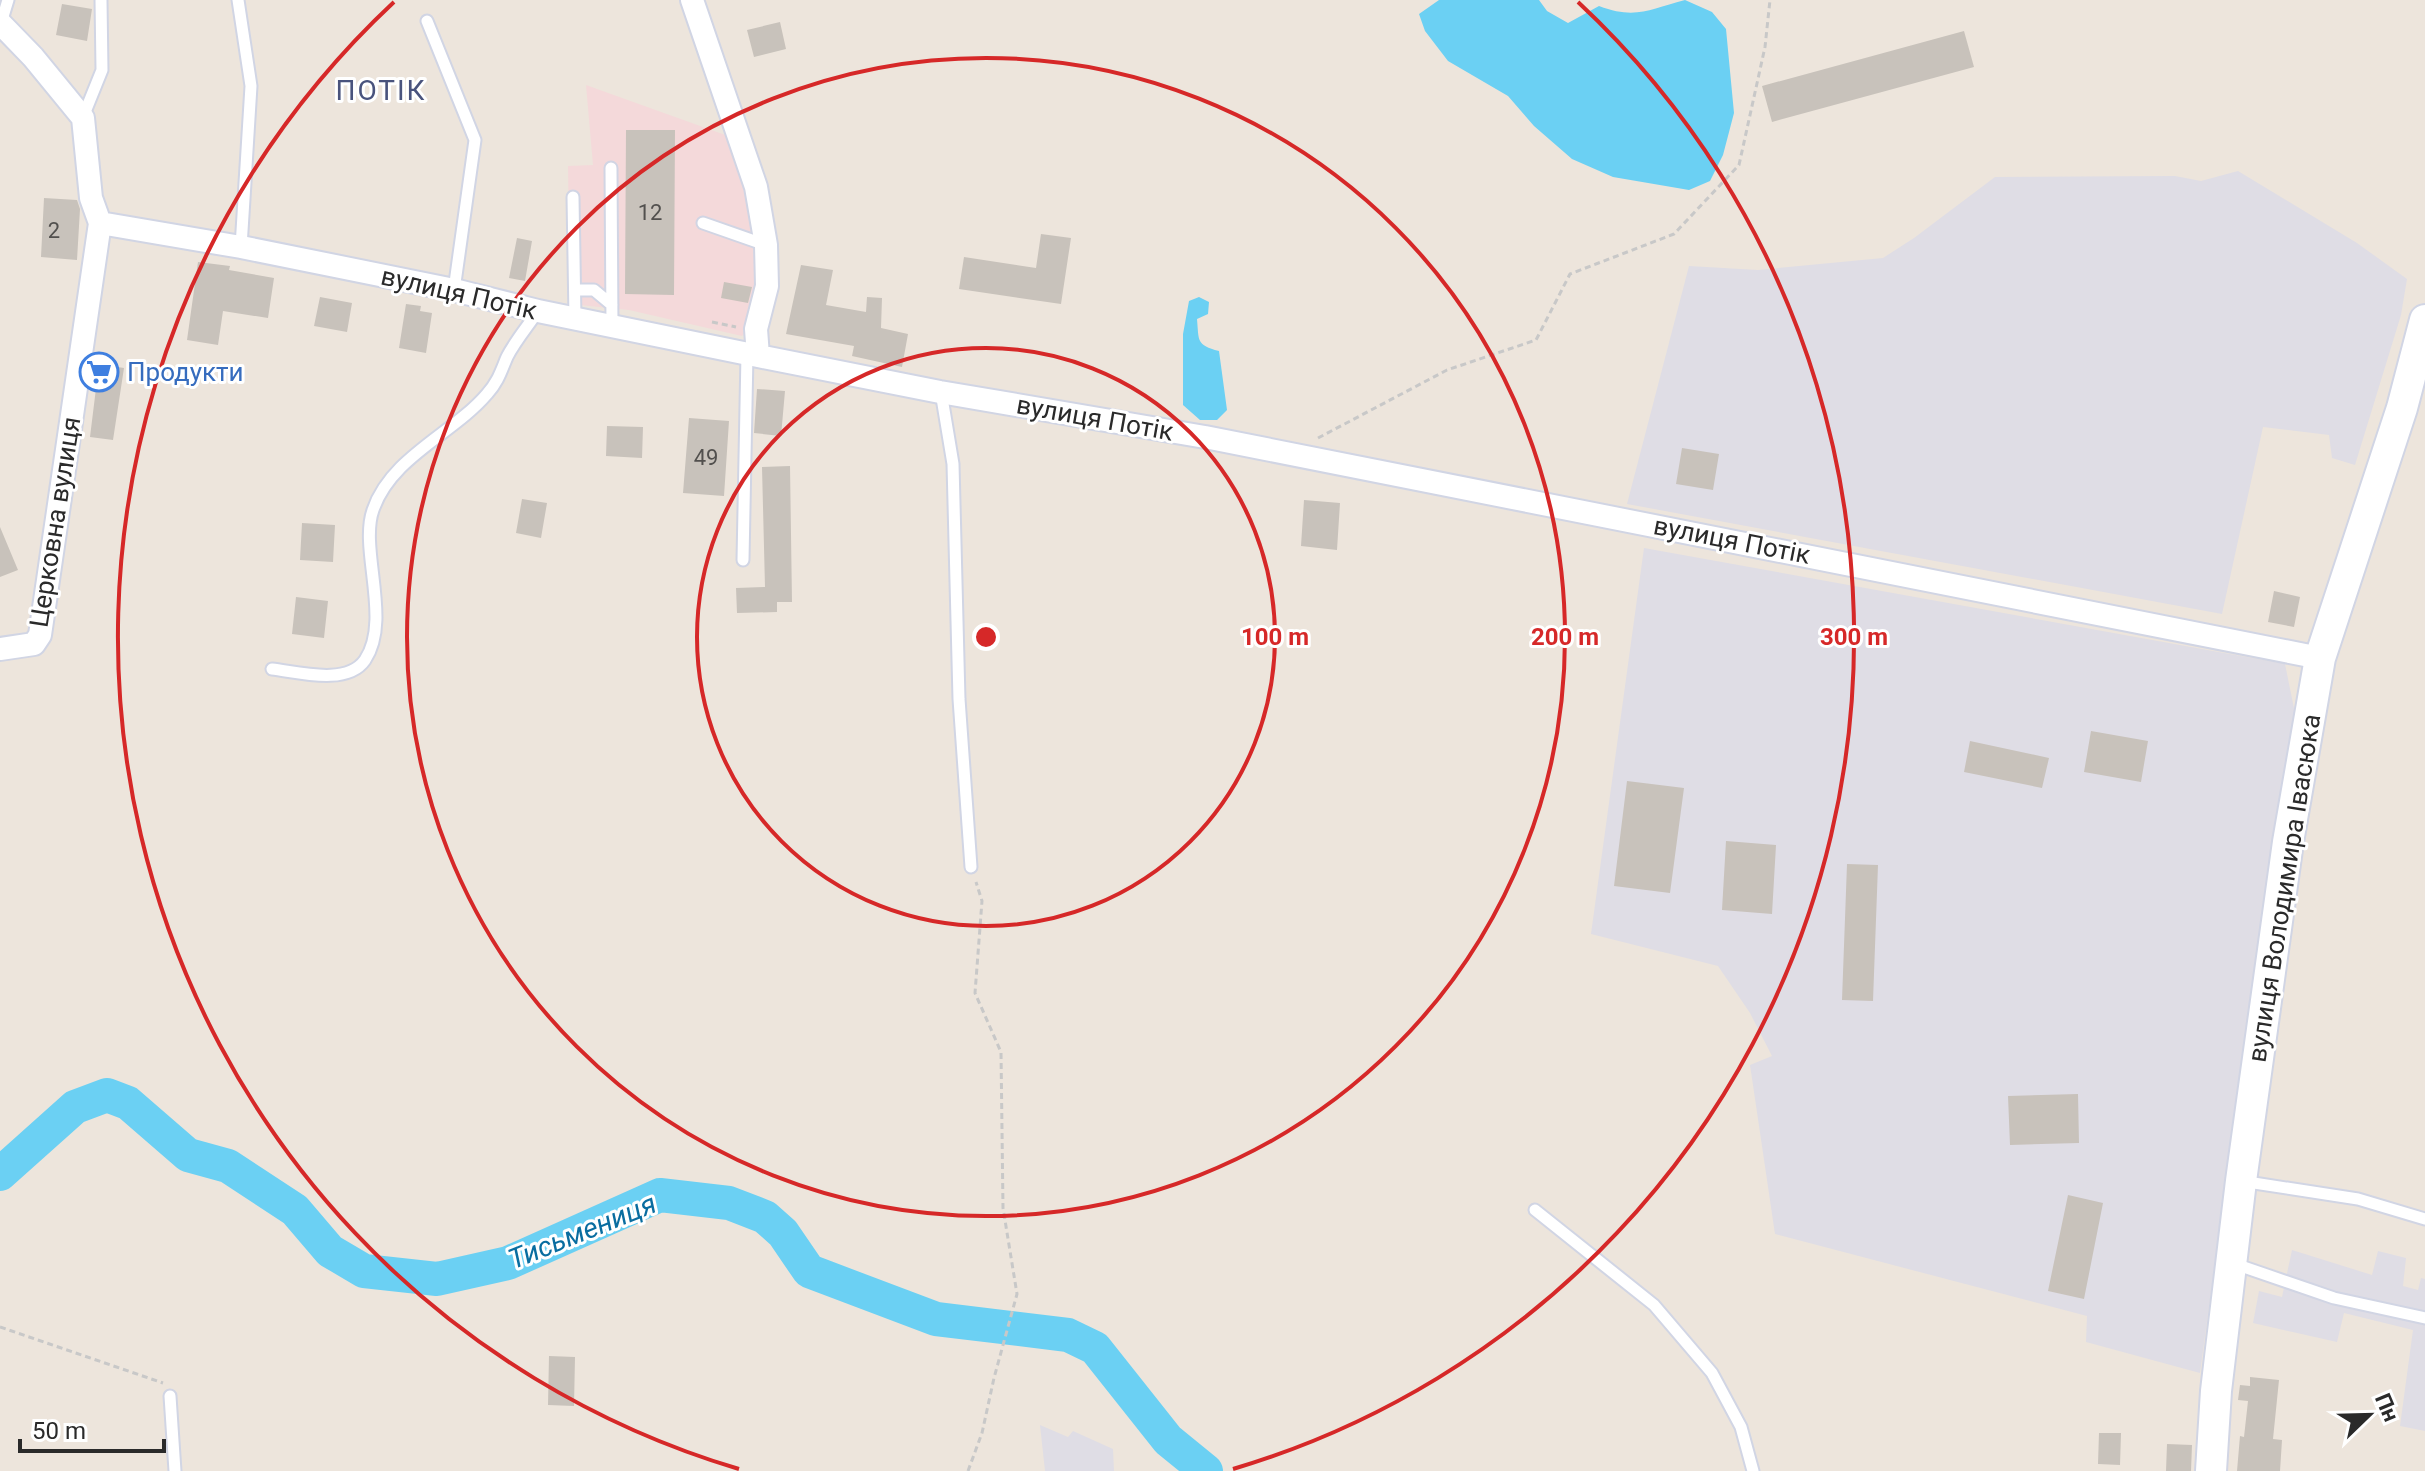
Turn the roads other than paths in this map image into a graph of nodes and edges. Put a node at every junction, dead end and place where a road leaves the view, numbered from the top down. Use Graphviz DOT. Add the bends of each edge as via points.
graph roads {
  1 [pos="8,0"];
  2 [pos="101,0"];
  3 [pos="238,0"];
  4 [pos="692,0"];
  5 [pos="427,21"];
  6 [pos="1,23"];
  7 [pos="83,118"];
  8 [pos="611,168"];
  9 [pos="573,197"];
  10 [pos="100,223"];
  11 [pos="703,223"];
  12 [pos="766,245"];
  13 [pos="241,247"];
  14 [pos="454,290"];
  15 [pos="575,290"];
  16 [pos="538,311"];
  17 [pos="612,316"];
  18 [pos="575,319"];
  19 [pos="2425,320"];
  20 [pos="752,355"];
  21 [pos="940,392"];
  22 [pos="743,560"];
  23 [pos="0,649"];
  24 [pos="2320,658"];
  25 [pos="272,669"];
  26 [pos="971,867"];
  27 [pos="2241,1181"];
  28 [pos="1535,1210"];
  29 [pos="2425,1219"];
  30 [pos="2232,1262"];
  31 [pos="2425,1318"];
  32 [pos="170,1396"];
  33 [pos="175,1471"];
  34 [pos="1753,1471"];
  35 [pos="2211,1471"];
  1 -- 6 [label="lane"];
  2 -- 7 [label="lane" via="102,70"];
  3 -- 13 [label="lane" via="251,86"];
  4 -- 12 [label="street" via="756,187"];
  5 -- 14 [label="lane" via="475,140"];
  6 -- 7 [label="street"];
  7 -- 10 [label="street" via="91,198"];
  8 -- 17 [label="lane"];
  9 -- 15 [label="lane"];
  10 -- 13 [label="street, вулиця Потік"];
  10 -- 23 [label="street, Церковна вулиця" via="40,635 34,644"];
  11 -- 12 [label="lane"];
  12 -- 20 [label="street" via="767,286"];
  13 -- 14 [label="street, вулиця Потік"];
  14 -- 16 [label="street, вулиця Потік"];
  15 -- 17 [label="lane" via="594,290"];
  15 -- 18 [label="lane"];
  16 -- 18 [label="street, вулиця Потік"];
  16 -- 25 [label="lane" via="486,396 388,480 373,508 369,525 376,596 373,642 364,662 349,672 329,675"];
  17 -- 18 [label="street, вулиця Потік"];
  17 -- 20 [label="street, вулиця Потік"];
  19 -- 24 [label="street, вулиця Володимира Івасюка" via="2402,408"];
  20 -- 21 [label="street, вулиця Потік"];
  20 -- 22 [label="lane"];
  21 -- 24 [label="street, вулиця Потік" via="1289,453"];
  21 -- 26 [label="lane" via="953,464 959,699"];
  24 -- 27 [label="street, вулиця Володимира Івасюка" via="2288,842"];
  27 -- 29 [label="lane" via="2358,1199"];
  27 -- 30 [label="street, вулиця Володимира Івасюка"];
  28 -- 34 [label="lane" via="1654,1305 1712,1373 1741,1427"];
  30 -- 31 [label="lane" via="2334,1298"];
  30 -- 35 [label="street, вулиця Володимира Івасюка"];
  32 -- 33 [label="lane"];
}
